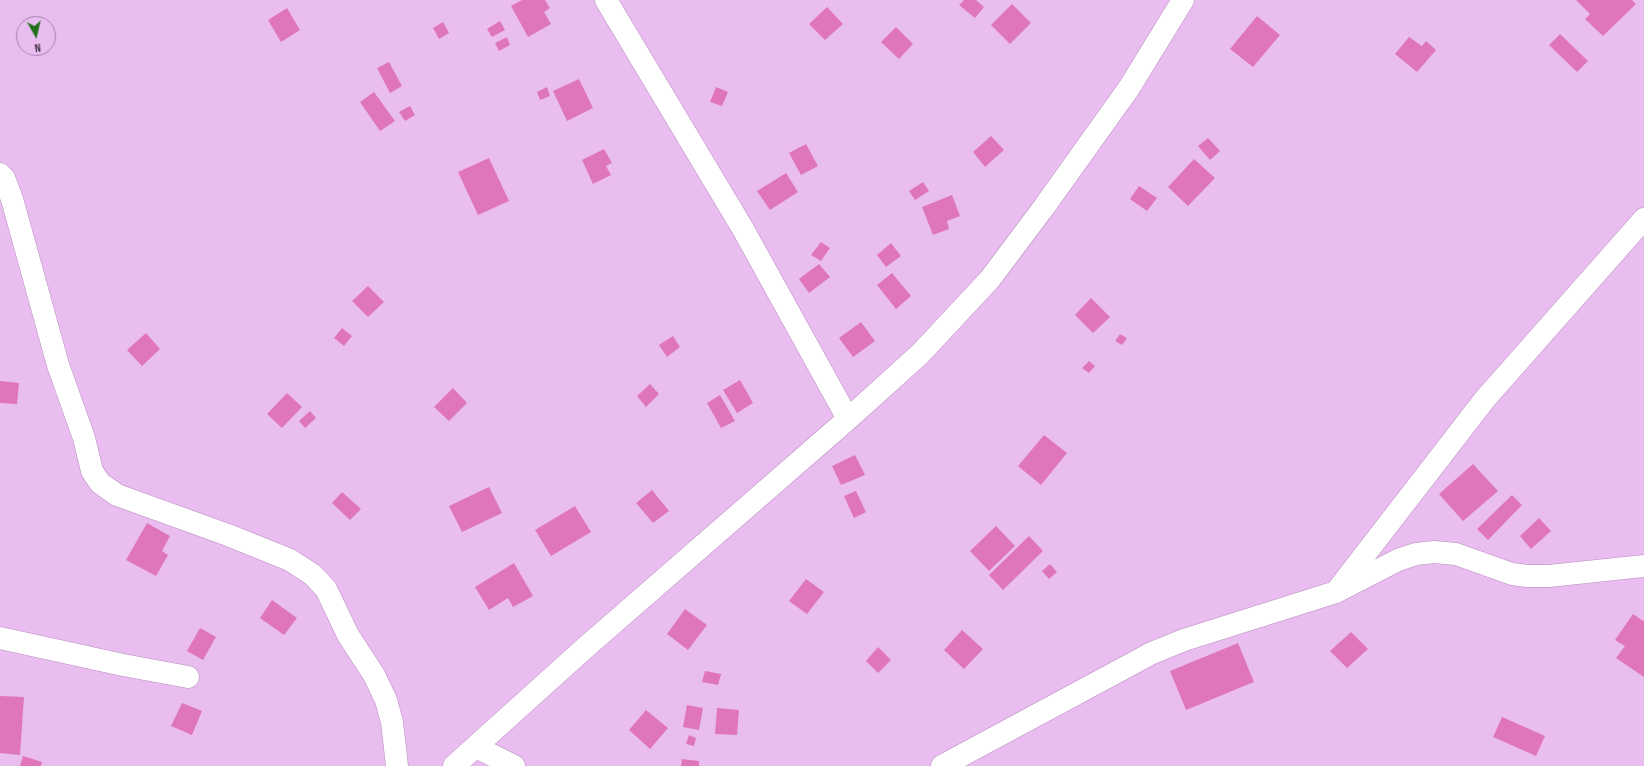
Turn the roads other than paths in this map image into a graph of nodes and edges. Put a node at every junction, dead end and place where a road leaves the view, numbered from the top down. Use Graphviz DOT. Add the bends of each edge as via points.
graph roads {
  1 [pos="606,0"];
  2 [pos="1183,0"];
  3 [pos="0,174"];
  4 [pos="1644,219"];
  5 [pos="848,419"];
  6 [pos="1644,566"];
  7 [pos="1336,592"];
  8 [pos="0,638"];
  9 [pos="188,677"];
  10 [pos="476,747"];
  11 [pos="397,766"];
  12 [pos="454,766"];
  13 [pos="514,766"];
  14 [pos="942,766"];
  1 -- 5 [label="street" via="743,229"];
  2 -- 5 [label="street" via="1129,88 990,279 920,354"];
  3 -- 11 [label="street" via="12,199 58,365 84,438 92,471 100,483 117,495 228,534 290,560 313,575 326,589 348,635 374,675 386,700 392,722"];
  4 -- 7 [label="street" via="1485,399"];
  5 -- 10 [label="street" via="586,647"];
  6 -- 7 [label="street" via="1526,576 1512,574 1456,554 1434,552 1398,560"];
  7 -- 14 [label="street" via="1184,640 1152,653"];
  8 -- 9 [label="street"];
  10 -- 12 [label="street"];
  10 -- 13 [label="street"];
}
